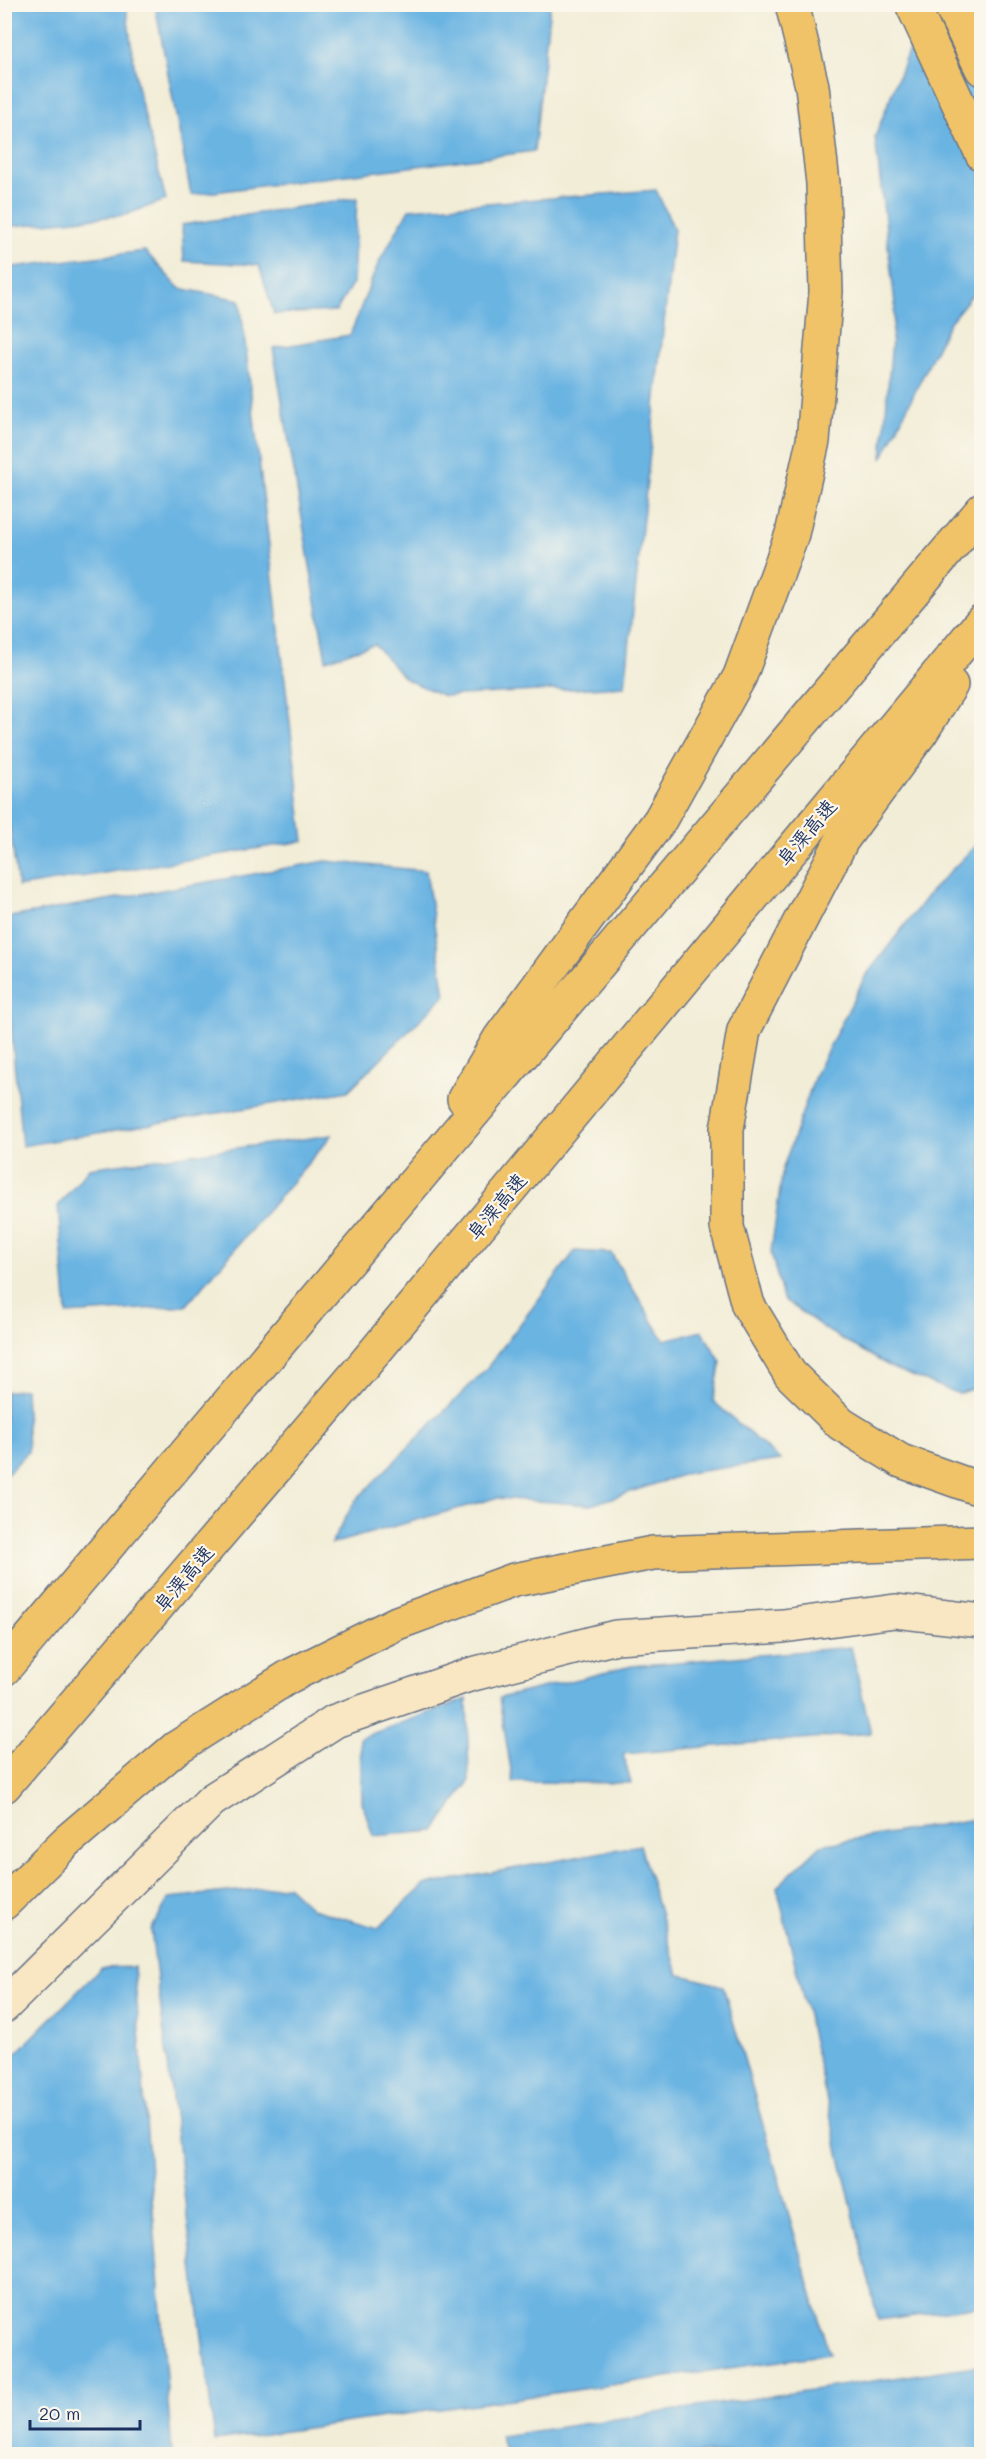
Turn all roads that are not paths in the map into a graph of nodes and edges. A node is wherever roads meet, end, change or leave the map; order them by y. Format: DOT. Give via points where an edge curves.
graph roads {
  1 [pos="792,4"];
  2 [pos="912,4"];
  3 [pos="950,4"];
  4 [pos="981,69"];
  5 [pos="981,154"];
  6 [pos="981,510"];
  7 [pos="981,621"];
  8 [pos="981,636"];
  9 [pos="419,1176"];
  10 [pos="981,1487"];
  11 [pos="981,1542"];
  12 [pos="981,1621"];
  13 [pos="4,1669"];
  14 [pos="4,1786"];
  15 [pos="4,1903"];
  16 [pos="4,2006"];
  1 -- 9 [label="highway" via="812,86 823,183 826,292 813,441 792,534 740,676 660,820 500,1038"];
  2 -- 5 [label="highway"];
  3 -- 4 [label="highway"];
  6 -- 9 [label="highway"];
  7 -- 14 [label="highway, 阜溧高速" via="363,1366"];
  8 -- 10 [label="highway" via="922,731 842,840 744,1030 727,1129 727,1227 748,1305 790,1374 841,1424 900,1461"];
  9 -- 13 [label="highway"];
  11 -- 15 [label="highway" via="653,1553 514,1580 396,1623 290,1676 176,1748 66,1842"];
  12 -- 16 [label="street" via="895,1611 783,1626 616,1637 470,1675 335,1721 212,1800"];
}
